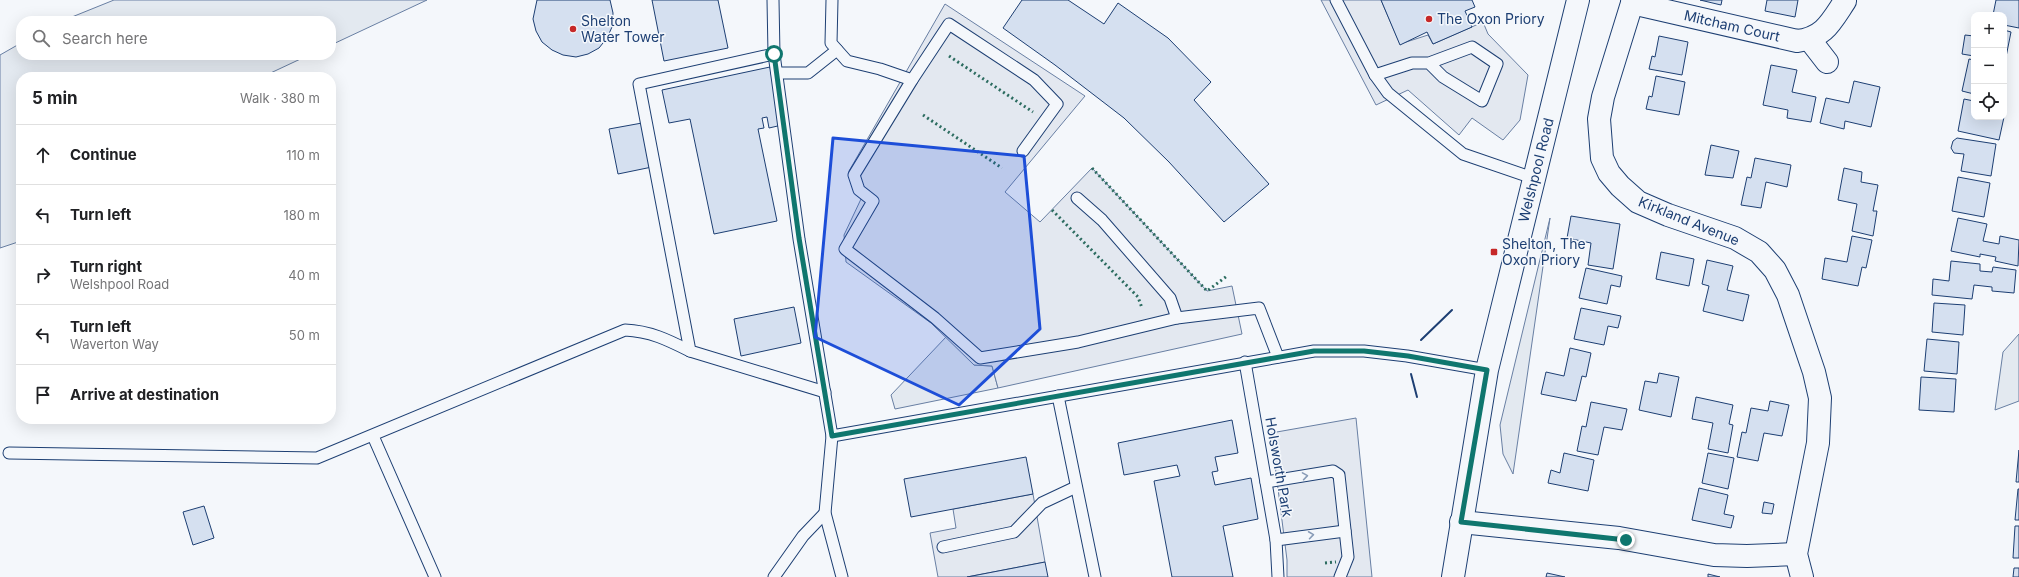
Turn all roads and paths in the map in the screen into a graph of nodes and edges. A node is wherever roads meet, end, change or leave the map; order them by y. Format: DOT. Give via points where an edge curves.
graph roads {
  1 [pos="773,0"];
  2 [pos="832,0"];
  3 [pos="1336,0"];
  4 [pos="1578,0"];
  5 [pos="1845,1"];
  6 [pos="1632,2"];
  7 [pos="1810,40"];
  8 [pos="838,50"];
  9 [pos="774,54"];
  10 [pos="1827,62"];
  11 [pos="1429,63"];
  12 [pos="777,74"];
  13 [pos="1375,75"];
  14 [pos="912,80"];
  15 [pos="1023,151"];
  16 [pos="1534,178"];
  17 [pos="1077,198"];
  18 [pos="1177,318"];
  19 [pos="690,351"];
  20 [pos="1278,358"];
  21 [pos="1245,362"];
  22 [pos="1487,370"];
  23 [pos="825,392"];
  24 [pos="1058,396"];
  25 [pos="373,436"];
  26 [pos="832,436"];
  27 [pos="9,453"];
  28 [pos="1266,482"];
  29 [pos="1076,487"];
  30 [pos="825,513"];
  31 [pos="1461,522"];
  32 [pos="1345,531"];
  33 [pos="1276,540"];
  34 [pos="944,547"];
  35 [pos="1796,554"];
  36 [pos="435,577"];
  37 [pos="774,577"];
  38 [pos="842,577"];
  39 [pos="1095,577"];
  40 [pos="1278,577"];
  41 [pos="1340,577"];
  42 [pos="1453,577"];
  43 [pos="1802,577"];
  1 -- 9 [label="lane"];
  2 -- 8 [label="lane" via="831,43"];
  3 -- 13 [label="lane"];
  4 -- 16 [label="street, Welshpool Road"];
  5 -- 7 [label="street" via="1829,25"];
  6 -- 7 [label="street, Mitcham Court" via="1797,41"];
  6 -- 35 [label="street, Kirkland Avenue" via="1603,97 1599,119 1602,158 1609,173 1638,202 1735,238 1759,252 1775,270 1788,295 1820,398 1818,443"];
  7 -- 10 [label="street"];
  8 -- 12 [label="lane" via="808,72"];
  8 -- 14 [label="lane" via="847,61"];
  9 -- 12 [label="lane"];
  9 -- 19 [label="lane" via="639,84"];
  11 -- 11 [label="lane" via="1472,47 1497,64 1482,101 1443,77"];
  11 -- 13 [label="lane" via="1412,63"];
  12 -- 23 [label="lane" via="799,238"];
  13 -- 16 [label="lane" via="1388,93 1463,154"];
  14 -- 15 [label="lane" via="949,24 1034,80 1057,104"];
  14 -- 18 [label="lane" via="854,175 859,190 873,201 845,249 924,309 980,358 1078,342"];
  16 -- 22 [label="street, Welshpool Road"];
  17 -- 18 [label="lane" via="1102,220 1170,298"];
  18 -- 20 [label="lane" via="1259,308"];
  19 -- 23 [label="lane"];
  19 -- 25 [label="lane" via="657,335 641,330 625,330"];
  20 -- 21 [label="lane"];
  20 -- 22 [label="lane" via="1314,351 1364,351"];
  21 -- 24 [label="lane"];
  21 -- 28 [label="lane, Holsworth Park"];
  22 -- 31 [label="street, Welshpool Road"];
  23 -- 26 [label="lane"];
  24 -- 26 [label="lane"];
  24 -- 29 [label="lane"];
  25 -- 27 [label="lane" via="317,458"];
  25 -- 36 [label="lane"];
  26 -- 30 [label="lane"];
  28 -- 32 [label="lane, one-way" via="1333,471 1339,475"];
  28 -- 33 [label="lane, Holsworth Park"];
  29 -- 34 [label="lane" via="1042,503 1014,532"];
  29 -- 39 [label="lane"];
  30 -- 37 [label="lane" via="803,536"];
  30 -- 38 [label="lane"];
  31 -- 35 [label="street" via="1620,538 1714,555"];
  31 -- 42 [label="street, Welshpool Road"];
  33 -- 32 [label="lane, one-way"];
  32 -- 41 [label="lane" via="1348,556"];
  33 -- 40 [label="lane, Holsworth Park"];
  35 -- 43 [label="street"];
}
